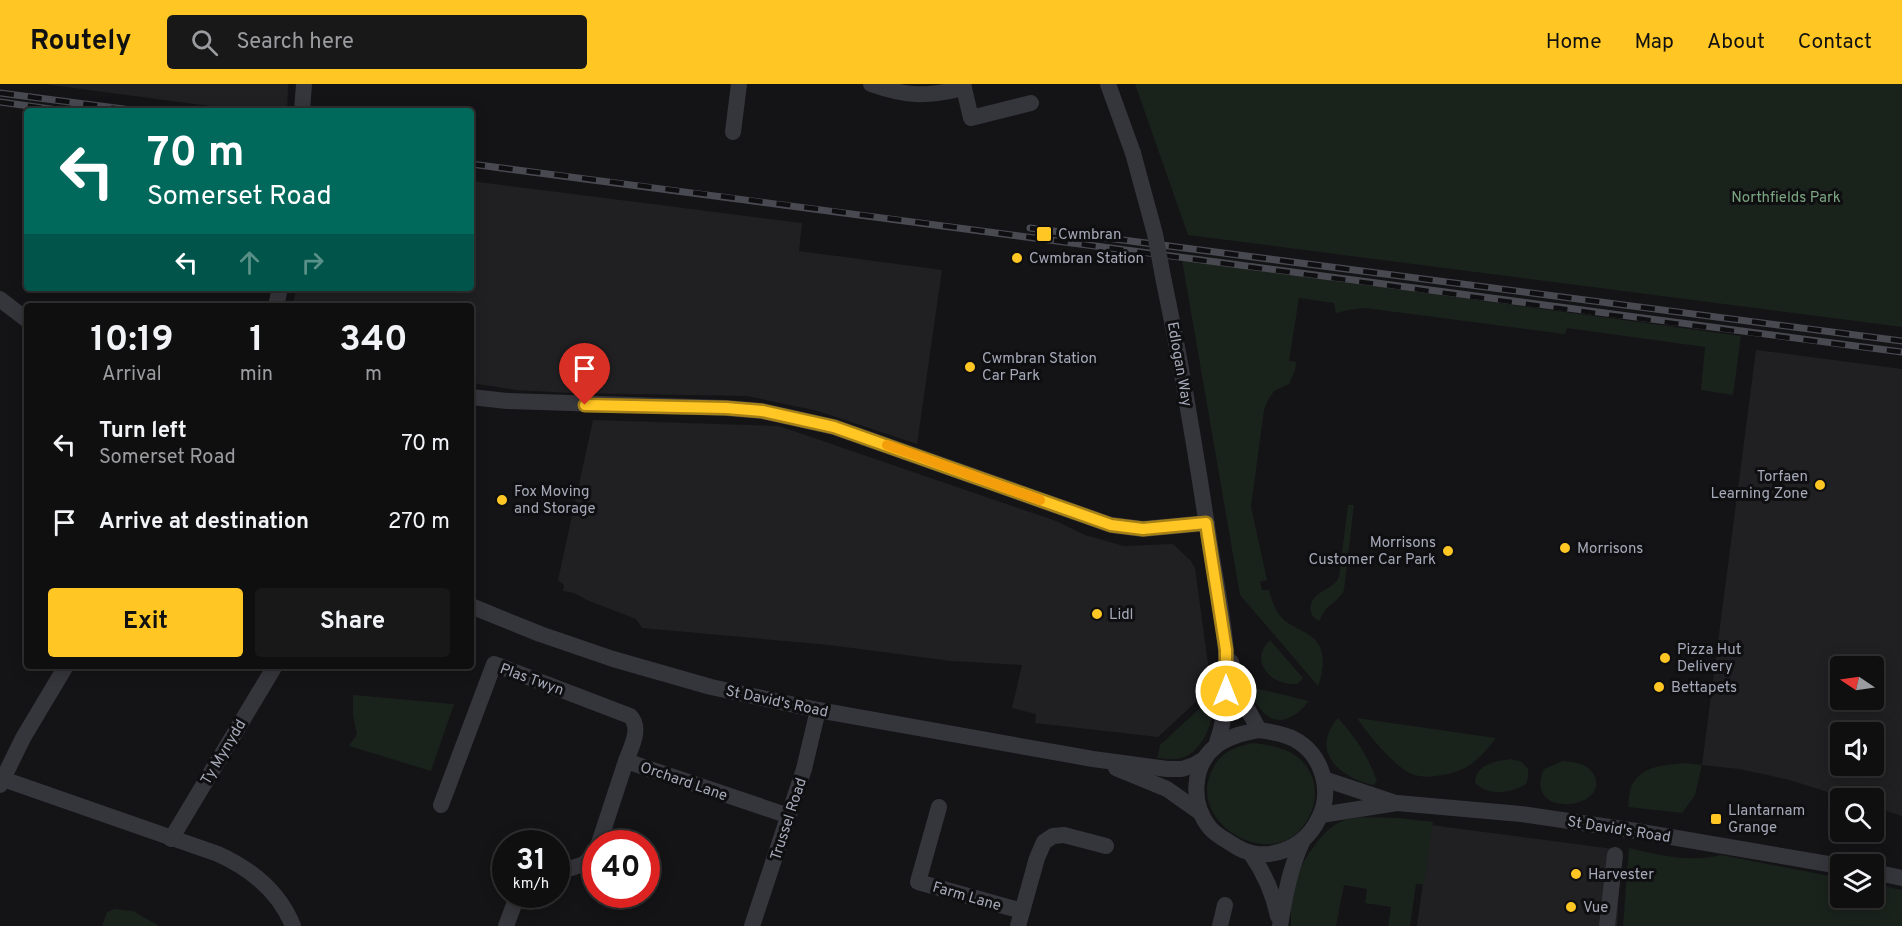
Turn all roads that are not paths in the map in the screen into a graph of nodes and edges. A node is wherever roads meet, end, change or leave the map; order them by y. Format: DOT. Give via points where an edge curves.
graph roads {
  1 [pos="304,84"];
  2 [pos="739,84"];
  3 [pos="871,84"];
  4 [pos="1108,84"];
  5 [pos="963,86"];
  6 [pos="1030,104"];
  7 [pos="303,108"];
  8 [pos="733,132"];
  9 [pos="0,299"];
  10 [pos="24,318"];
  11 [pos="474,397"];
  12 [pos="1206,523"];
  13 [pos="474,607"];
  14 [pos="1226,650"];
  15 [pos="64,669"];
  16 [pos="273,669"];
  17 [pos="818,710"];
  18 [pos="1259,730"];
  19 [pos="1210,752"];
  20 [pos="1093,759"];
  21 [pos="626,761"];
  22 [pos="1324,779"];
  23 [pos="1,782"];
  24 [pos="1397,803"];
  25 [pos="441,805"];
  26 [pos="939,807"];
  27 [pos="1201,813"];
  28 [pos="1321,815"];
  29 [pos="789,816"];
  30 [pos="603,830"];
  31 [pos="171,839"];
  32 [pos="1304,839"];
  33 [pos="1106,846"];
  34 [pos="1251,854"];
  35 [pos="1615,855"];
  36 [pos="1830,864"];
  37 [pos="1884,875"];
  38 [pos="1902,878"];
  39 [pos="1225,905"];
  40 [pos="513,908"];
  41 [pos="1020,918"];
  42 [pos="293,926"];
  43 [pos="506,926"];
  44 [pos="752,926"];
  45 [pos="1220,926"];
  46 [pos="1280,926"];
  47 [pos="1607,926"];
  1 -- 7 [label="street"];
  2 -- 8 [label="street"];
  3 -- 5 [label="street" via="915,95"];
  4 -- 12 [label="street, Edlogan Way, bridge" via="1133,153 1155,234"];
  5 -- 6 [label="street" via="971,118"];
  9 -- 10 [label="street"];
  11 -- 12 [label="street" via="762,411 834,427 1111,525 1143,529"];
  12 -- 14 [label="street, Edlogan Way"];
  13 -- 17 [label="street, St David's Road" via="613,659 711,687"];
  14 -- 18 [label="street, Edlogan Way"];
  14 -- 19 [label="street, Edlogan Way" via="1226,709"];
  15 -- 23 [label="street"];
  16 -- 31 [label="street, Ty Mynydd"];
  17 -- 20 [label="street, St David's Road"];
  17 -- 29 [label="street, Trussel Road"];
  18 -- 19 [label="street, St David's Road" via="1227,739"];
  18 -- 22 [label="street, St David's Road" via="1294,739 1306,748 1318,761"];
  19 -- 20 [label="street, St David's Road" via="1182,769"];
  19 -- 27 [label="street, St David's Road" via="1196,782"];
  20 -- 27 [label="street, St David's Road" via="1167,789"];
  21 -- 25 [label="street, Plas Twyn" via="636,731 630,716 494,664"];
  21 -- 29 [label="street, Orchard Lane"];
  21 -- 30 [label="street, Orchard Lane"];
  22 -- 24 [label="street, St David's Road"];
  22 -- 28 [label="street"];
  23 -- 31 [label="street"];
  24 -- 28 [label="street, St David's Road"];
  24 -- 36 [label="street, St David's Road" via="1532,816"];
  26 -- 41 [label="street, Farm Lane" via="918,882"];
  27 -- 34 [label="street, St David's Road" via="1218,835"];
  28 -- 32 [label="street"];
  29 -- 44 [label="street, Trussel Road"];
  31 -- 42 [label="street" via="218,854 249,871 278,897"];
  32 -- 34 [label="street" via="1288,850 1270,855"];
  32 -- 46 [label="street" via="1286,885"];
  33 -- 41 [label="street" via="1064,835 1049,839 1041,847"];
  34 -- 46 [label="street" via="1268,882"];
  35 -- 47 [label="street"];
  37 -- 38 [label="street"];
  39 -- 45 [label="street"];
  40 -- 43 [label="street"];
}
